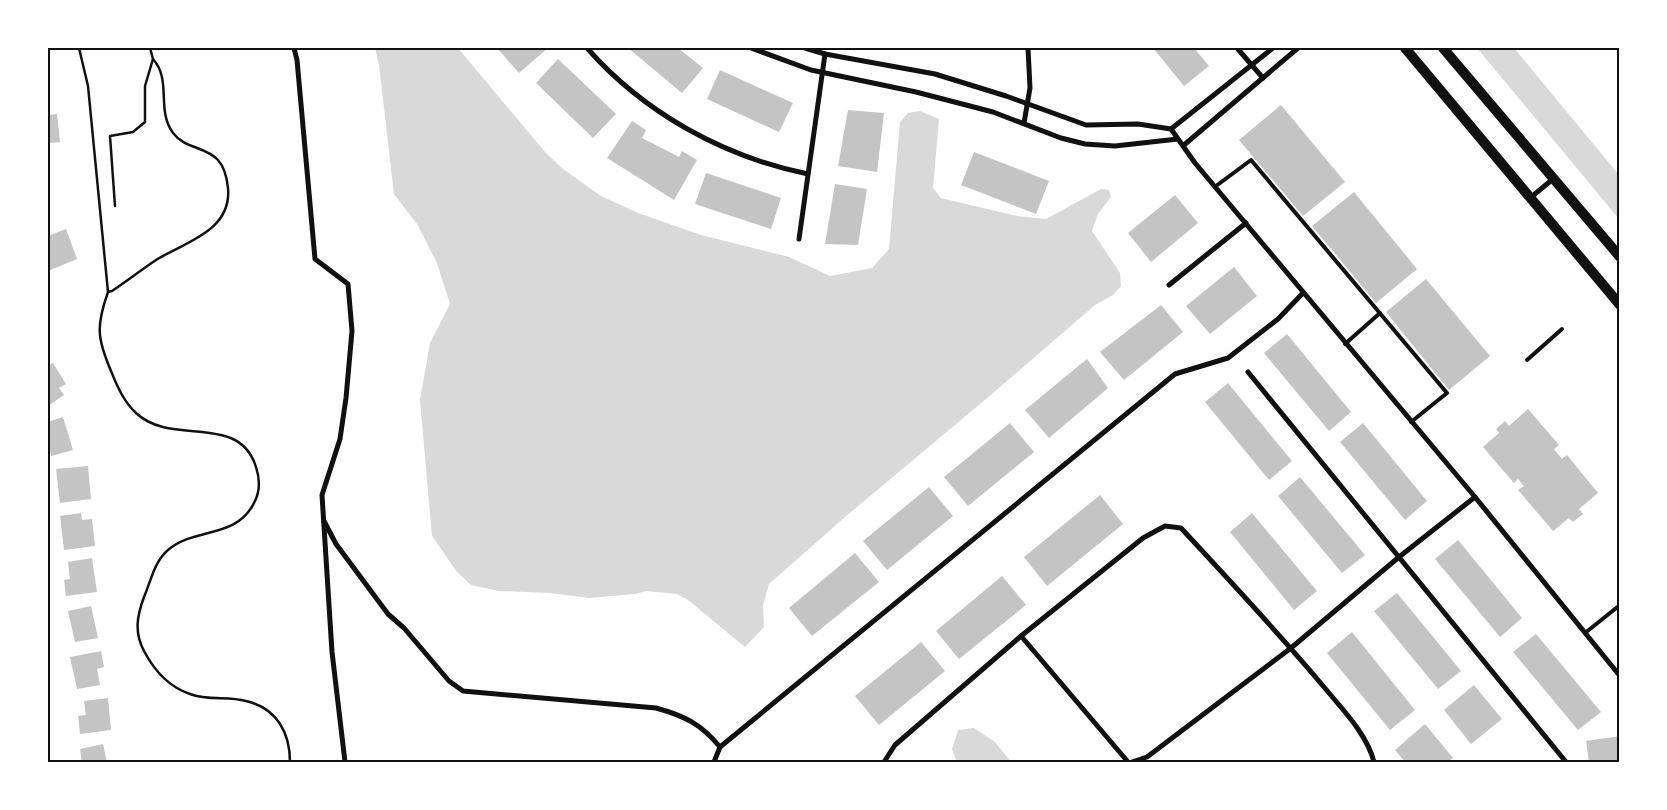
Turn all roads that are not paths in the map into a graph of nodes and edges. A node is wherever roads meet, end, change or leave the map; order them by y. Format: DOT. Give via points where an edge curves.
graph roads {
  1 [pos="294,48"];
  2 [pos="587,48"];
  3 [pos="751,48"];
  4 [pos="805,48"];
  5 [pos="1028,48"];
  6 [pos="1237,48"];
  7 [pos="1273,48"];
  8 [pos="1298,48"];
  9 [pos="1405,48"];
  10 [pos="1443,48"];
  11 [pos="824,54"];
  12 [pos="1252,64"];
  13 [pos="822,73"];
  14 [pos="1263,78"];
  15 [pos="1028,105"];
  16 [pos="1024,123"];
  17 [pos="1171,129"];
  18 [pos="1178,139"];
  19 [pos="1184,145"];
  20 [pos="808,174"];
  21 [pos="1553,179"];
  22 [pos="1216,186"];
  23 [pos="1530,198"];
  24 [pos="1246,223"];
  25 [pos="799,239"];
  26 [pos="1620,257"];
  27 [pos="1169,285"];
  28 [pos="1303,293"];
  29 [pos="1620,305"];
  30 [pos="1380,313"];
  31 [pos="1562,329"];
  32 [pos="1345,344"];
  33 [pos="1527,360"];
  34 [pos="1248,372"];
  35 [pos="1411,422"];
  36 [pos="1475,497"];
  37 [pos="322,518"];
  38 [pos="1399,557"];
  39 [pos="1620,605"];
  40 [pos="1585,633"];
  41 [pos="1021,636"];
  42 [pos="1291,648"];
  43 [pos="1620,676"];
  44 [pos="720,747"];
  45 [pos="345,762"];
  46 [pos="714,762"];
  47 [pos="884,762"];
  48 [pos="1128,762"];
  49 [pos="1132,762"];
  50 [pos="1374,762"];
  51 [pos="1566,762"];
  1 -- 37 [label="street" via="315,259 348,284 352,331 340,440 322,495"];
  2 -- 20 [label="street" via="652,107 679,124 764,163"];
  3 -- 13 [label="street"];
  4 -- 11 [label="street"];
  5 -- 15 [label="street"];
  6 -- 12 [label="street"];
  7 -- 12 [label="street"];
  8 -- 14 [label="street"];
  9 -- 23 [label="main road"];
  10 -- 21 [label="main road"];
  11 -- 13 [label="street"];
  11 -- 15 [label="street" via="935,74"];
  12 -- 14 [label="street"];
  12 -- 17 [label="street"];
  13 -- 16 [label="street" via="916,92"];
  13 -- 20 [label="street"];
  14 -- 19 [label="street"];
  15 -- 16 [label="street"];
  15 -- 17 [label="street" via="1086,125 1138,124"];
  16 -- 18 [label="street" via="1085,144 1115,146"];
  17 -- 18 [label="street"];
  18 -- 19 [label="street"];
  19 -- 22 [label="street"];
  20 -- 25 [label="street"];
  21 -- 23 [label="street"];
  21 -- 26 [label="main road"];
  22 -- 24 [label="street"];
  22 -- 30 [label="lane" via="1251,160"];
  23 -- 29 [label="main road"];
  24 -- 27 [label="street"];
  24 -- 28 [label="street"];
  28 -- 32 [label="street"];
  28 -- 44 [label="street" via="1278,319 1228,358 1174,374"];
  30 -- 32 [label="lane"];
  30 -- 35 [label="lane" via="1447,393"];
  31 -- 33 [label="lane"];
  32 -- 35 [label="street"];
  34 -- 38 [label="street"];
  35 -- 36 [label="street"];
  36 -- 38 [label="street"];
  36 -- 40 [label="street"];
  37 -- 44 [label="street" via="336,544 388,614 449,681 463,691 656,708 679,714 706,730"];
  37 -- 45 [label="street" via="332,652"];
  38 -- 42 [label="street"];
  38 -- 51 [label="street"];
  39 -- 40 [label="lane"];
  40 -- 43 [label="street"];
  41 -- 42 [label="street" via="1142,538 1166,526 1181,528"];
  41 -- 47 [label="street" via="895,745"];
  41 -- 48 [label="street"];
  42 -- 49 [label="street" via="1147,757"];
  42 -- 50 [label="street" via="1351,720 1372,753"];
  44 -- 46 [label="street"];
}
